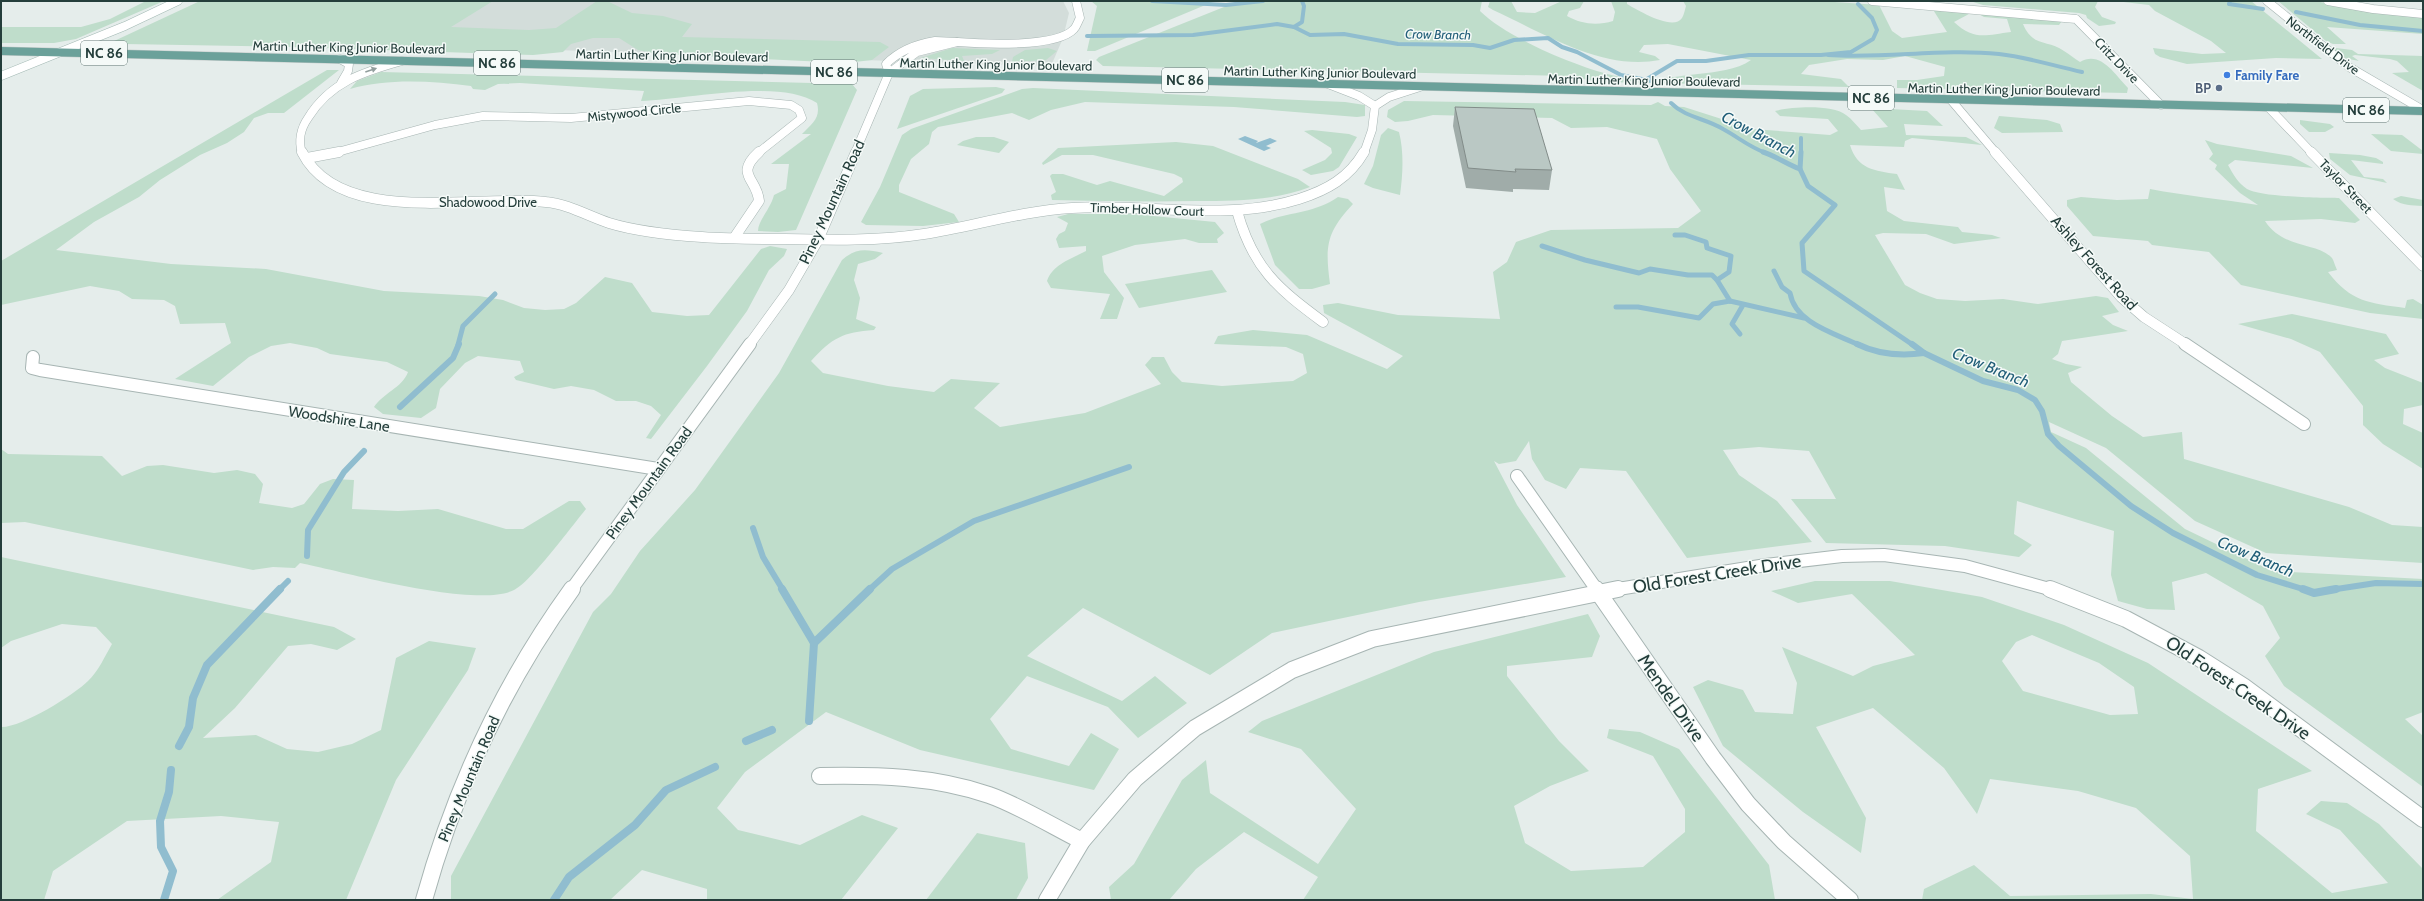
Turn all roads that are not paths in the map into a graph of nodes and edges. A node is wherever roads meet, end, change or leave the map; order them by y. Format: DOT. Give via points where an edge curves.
graph roads {
  1 [pos="178,1"];
  2 [pos="1076,1"];
  3 [pos="1872,1"];
  4 [pos="1959,1"];
  5 [pos="2267,1"];
  6 [pos="2328,1"];
  7 [pos="2380,1"];
  8 [pos="1965,8"];
  9 [pos="2391,12"];
  10 [pos="2423,14"];
  11 [pos="958,42"];
  12 [pos="1,51"];
  13 [pos="61,52"];
  14 [pos="340,59"];
  15 [pos="402,61"];
  16 [pos="889,73"];
  17 [pos="1,76"];
  18 [pos="341,83"];
  19 [pos="1328,84"];
  20 [pos="1420,87"];
  21 [pos="1951,100"];
  22 [pos="2161,105"];
  23 [pos="1375,106"];
  24 [pos="2268,108"];
  25 [pos="2423,111"];
  26 [pos="306,158"];
  27 [pos="1237,211"];
  28 [pos="734,238"];
  29 [pos="818,240"];
  30 [pos="2423,266"];
  31 [pos="1323,322"];
  32 [pos="33,357"];
  33 [pos="2304,424"];
  34 [pos="658,469"];
  35 [pos="1517,476"];
  36 [pos="1597,593"];
  37 [pos="820,776"];
  38 [pos="2423,819"];
  39 [pos="1082,841"];
  40 [pos="424,900"];
  41 [pos="1047,900"];
  42 [pos="1850,900"];
  1 -- 13 [label="street"];
  2 -- 11 [label="street" via="1079,23 1068,35 1034,42"];
  3 -- 8 [label="street"];
  4 -- 8 [label="street"];
  5 -- 25 [label="street, Northfield Drive" via="2349,67"];
  6 -- 9 [label="street"];
  7 -- 9 [label="street"];
  8 -- 22 [label="street, Critz Drive" via="2072,18 2079,21"];
  9 -- 10 [label="street"];
  11 -- 16 [label="street" via="917,52"];
  11 -- 16 [label="street, Piney Mountain Road" via="926,42 903,50 886,64"];
  12 -- 13 [label="main road, Martin Luther King Junior Boulevard / NC 86"];
  13 -- 14 [label="main road, Martin Luther King Junior Boulevard / NC 86"];
  13 -- 17 [label="street"];
  14 -- 15 [label="main road, Martin Luther King Junior Boulevard / NC 86"];
  14 -- 18 [label="street, Shadowood Drive" via="349,64"];
  15 -- 16 [label="main road, Martin Luther King Junior Boulevard / NC 86"];
  18 -- 15 [label="street, Shadowood Drive, one-way"];
  16 -- 19 [label="main road, Martin Luther King Junior Boulevard / NC 86"];
  16 -- 29 [label="street, Piney Mountain Road"];
  18 -- 26 [label="street, Shadowood Drive" via="318,104 306,122 300,147"];
  19 -- 20 [label="main road, Martin Luther King Junior Boulevard / NC 86"];
  19 -- 23 [label="street" via="1359,96"];
  20 -- 21 [label="main road, Martin Luther King Junior Boulevard / NC 86"];
  20 -- 23 [label="street" via="1389,97"];
  21 -- 22 [label="main road, Martin Luther King Junior Boulevard / NC 86"];
  21 -- 33 [label="street, Ashley Forest Road" via="2121,297 2144,317"];
  22 -- 24 [label="main road, Martin Luther King Junior Boulevard / NC 86"];
  23 -- 27 [label="street, Timber Hollow Court" via="1373,124 1358,163 1344,178 1334,185 1297,200"];
  24 -- 25 [label="main road, Martin Luther King Junior Boulevard / NC 86"];
  24 -- 30 [label="street, Taylor Street"];
  26 -- 28 [label="street, Shadowood Drive" via="314,170 328,181 345,190 373,197 411,202 505,199 548,202 580,210 615,224 673,234"];
  26 -- 28 [label="street, Mistywood Circle" via="358,148 463,118 571,118 724,102 775,102 791,105 800,110 802,118 764,148 749,163 746,170 760,196"];
  27 -- 29 [label="street, Timber Hollow Court" via="1132,206 1069,208 902,236"];
  27 -- 31 [label="street" via="1247,242 1258,263 1292,299"];
  28 -- 29 [label="street, Shadowood Drive"];
  29 -- 34 [label="street, Piney Mountain Road" via="762,330"];
  32 -- 34 [label="street, Woodshire Lane" via="32,368 40,370"];
  34 -- 40 [label="street, Piney Mountain Road" via="525,659 484,736 466,778"];
  35 -- 36 [label="street, Mendel Drive"];
  36 -- 38 [label="street, Old Forest Creek Drive" via="1766,565 1842,556 1884,555 1924,559 2009,577 2091,604 2163,637 2200,658"];
  36 -- 39 [label="street, Old Forest Creek Drive" via="1372,639 1292,670 1194,728 1135,780"];
  36 -- 42 [label="street, Mendel Drive" via="1748,804 1784,842"];
  37 -- 39 [label="street" via="880,775 943,782 990,795"];
  39 -- 41 [label="street, Old Forest Creek Drive"];
}
